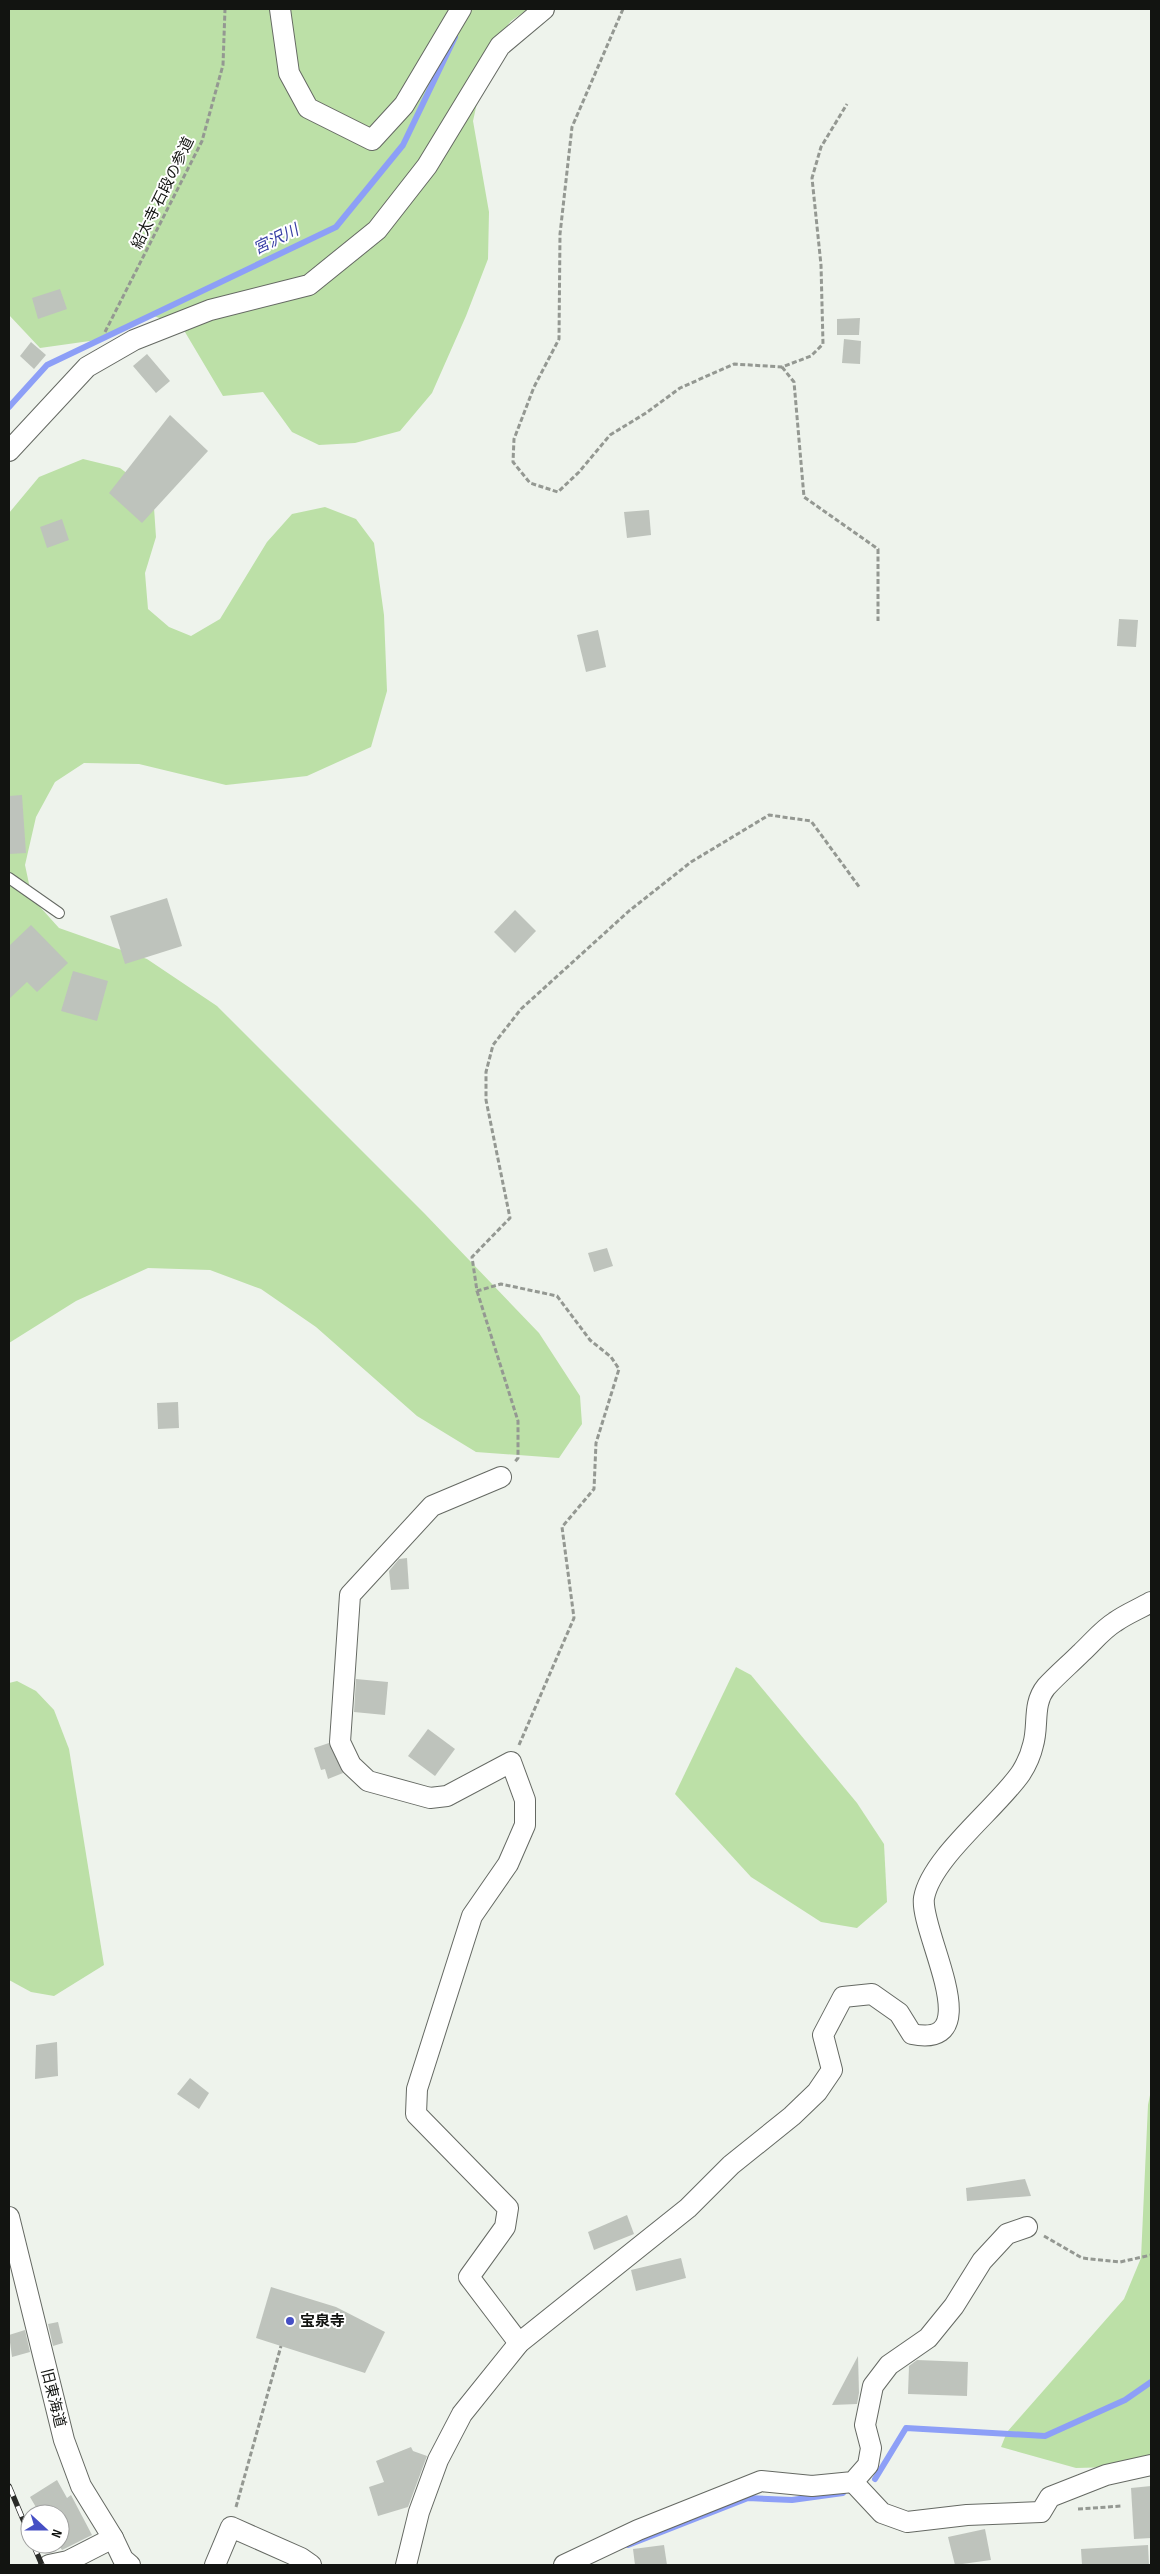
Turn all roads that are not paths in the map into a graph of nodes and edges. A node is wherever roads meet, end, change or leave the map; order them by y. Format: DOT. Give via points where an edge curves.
graph roads {
  1 [pos="280,9"];
  2 [pos="460,9"];
  3 [pos="544,9"];
  4 [pos="9,451"];
  5 [pos="9,878"];
  6 [pos="58,913"];
  7 [pos="502,1477"];
  8 [pos="1151,1602"];
  9 [pos="9,2217"];
  10 [pos="1027,2227"];
  11 [pos="519,2343"];
  12 [pos="1151,2465"];
  13 [pos="853,2482"];
  14 [pos="113,2538"];
  15 [pos="594,2560"];
  16 [pos="48,2565"];
  17 [pos="130,2565"];
  18 [pos="215,2565"];
  19 [pos="311,2565"];
  20 [pos="406,2565"];
  21 [pos="564,2565"];
  1 -- 2 [label="street" via="289,73 308,108 372,140 404,105"];
  3 -- 4 [label="street" via="500,46 427,166 377,230 309,285 210,310 134,340 87,368"];
  5 -- 6 [label="lane"];
  7 -- 11 [label="street" via="432,1506 350,1595 340,1742 351,1765 368,1781 430,1798 447,1796 511,1762 525,1800 525,1825 508,1864 472,1916 417,2089 416,2114 508,2208 505,2227 469,2277"];
  8 -- 11 [label="street" via="1098,1635 1045,1688 1037,1705 1034,1744 1022,1772 932,1878 924,1897 924,1917 950,2006 949,2019 941,2032 929,2037 912,2034 899,2013 872,1994 843,1997 823,2035 832,2070 818,2092 731,2165 688,2208"];
  9 -- 14 [label="street, 旧東海道" via="64,2440 81,2486"];
  10 -- 13 [label="street" via="1007,2234 982,2261 954,2306 928,2338 889,2365 872,2386 865,2425 871,2448 868,2465"];
  11 -- 20 [label="street" via="462,2414 438,2460 419,2512"];
  12 -- 13 [label="street" via="1106,2475 1050,2497 1041,2512 967,2515 907,2522 882,2513"];
  13 -- 15 [label="street" via="812,2486 761,2481 638,2530"];
  14 -- 16 [label="street" via="68,2561"];
  14 -- 17 [label="street, 旧東海道" via="123,2559"];
  15 -- 21 [label="street"];
  18 -- 19 [label="street" via="230,2527"];
}
